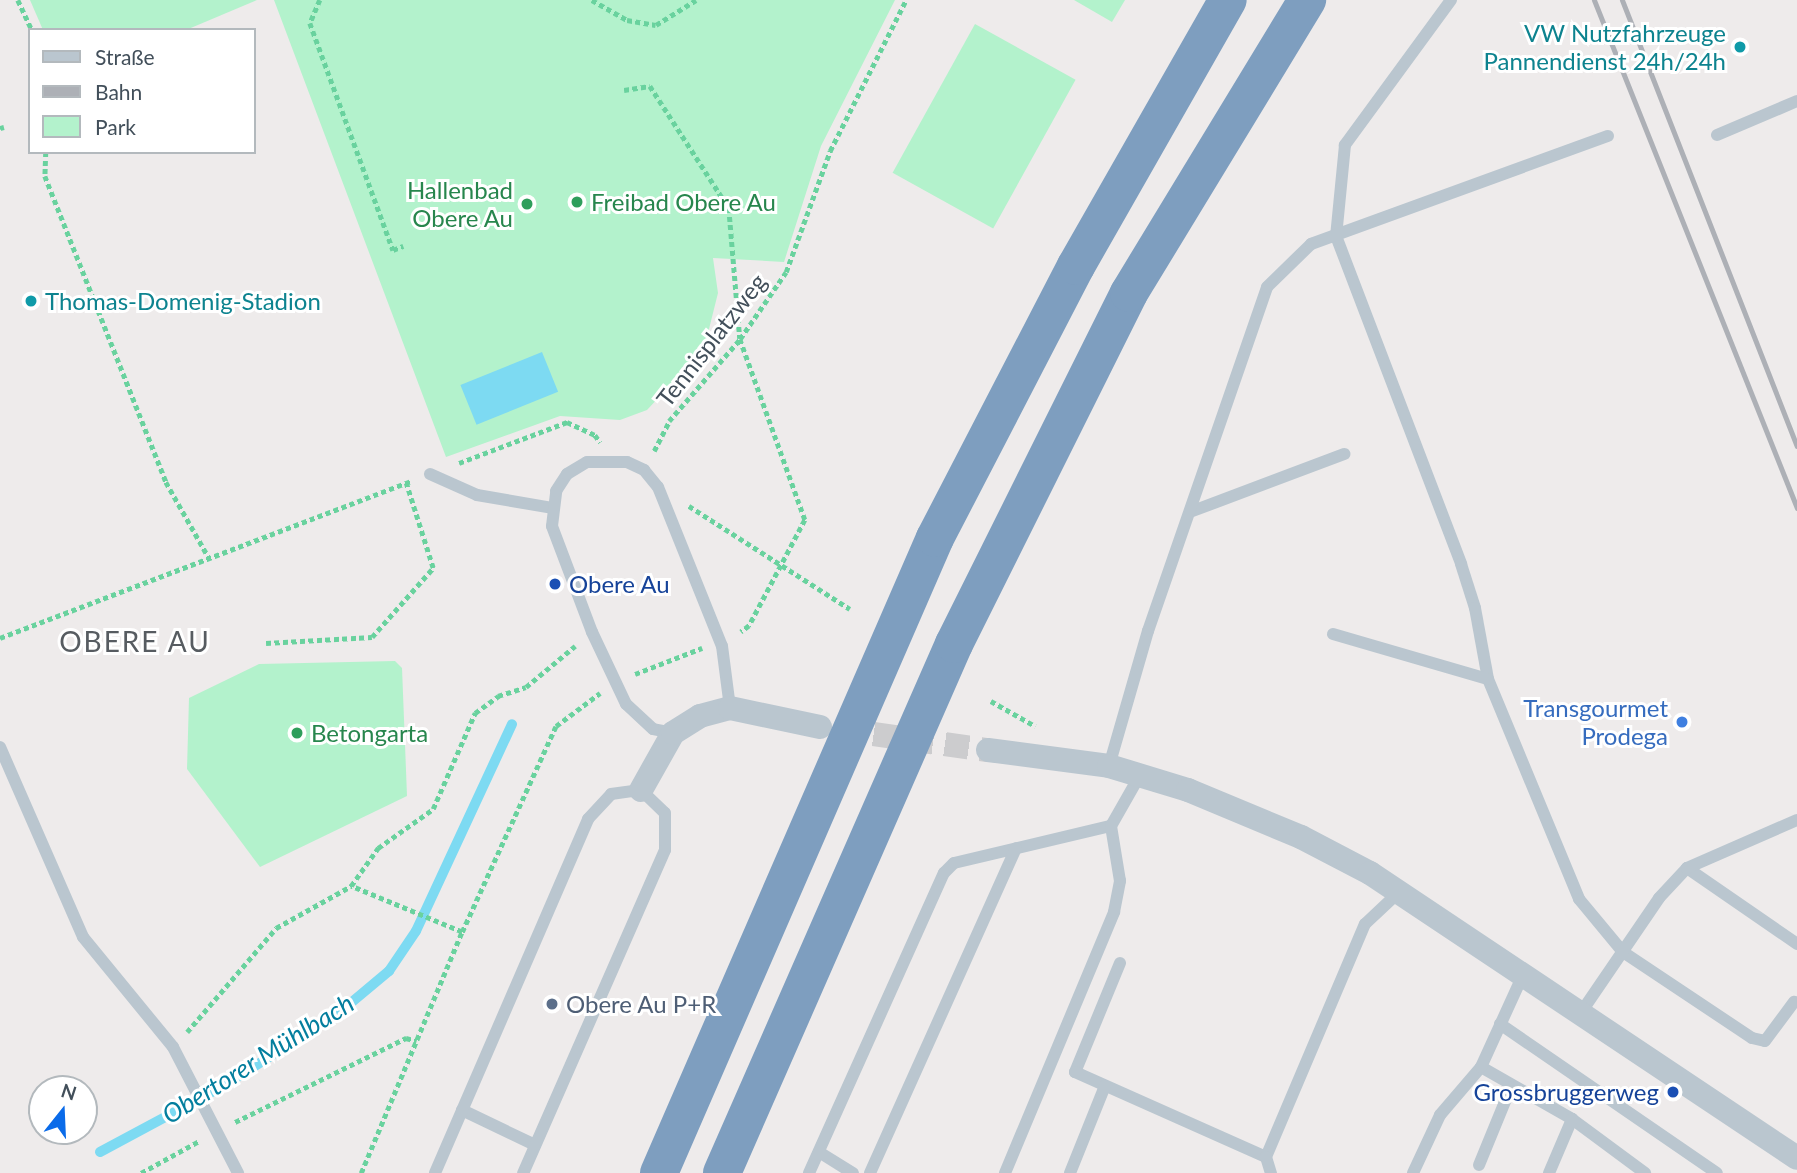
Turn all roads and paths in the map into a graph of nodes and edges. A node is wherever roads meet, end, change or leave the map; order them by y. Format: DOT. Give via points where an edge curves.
graph roads {
  1 [pos="18,0"];
  2 [pos="320,0"];
  3 [pos="592,0"];
  4 [pos="696,0"];
  5 [pos="906,0"];
  6 [pos="1228,0"];
  7 [pos="1307,0"];
  8 [pos="1451,0"];
  9 [pos="31,28"];
  10 [pos="624,90"];
  11 [pos="1797,101"];
  12 [pos="1717,135"];
  13 [pos="1608,136"];
  14 [pos="46,154"];
  15 [pos="1336,236"];
  16 [pos="403,246"];
  17 [pos="740,339"];
  18 [pos="1344,454"];
  19 [pos="609,458"];
  20 [pos="644,470"];
  21 [pos="430,474"];
  22 [pos="406,483"];
  23 [pos="658,487"];
  24 [pos="552,508"];
  25 [pos="1190,512"];
  26 [pos="209,558"];
  27 [pos="782,565"];
  28 [pos="850,609"];
  29 [pos="592,632"];
  30 [pos="1333,634"];
  31 [pos="0,638"];
  32 [pos="266,643"];
  33 [pos="722,646"];
  34 [pos="1488,679"];
  35 [pos="615,682"];
  36 [pos="991,701"];
  37 [pos="730,709"];
  38 [pos="820,727"];
  39 [pos="673,733"];
  40 [pos="1048,734"];
  41 [pos="0,747"];
  42 [pos="988,750"];
  43 [pos="1110,766"];
  44 [pos="1140,775"];
  45 [pos="641,790"];
  46 [pos="1797,820"];
  47 [pos="1111,826"];
  48 [pos="1016,848"];
  49 [pos="1687,868"];
  50 [pos="351,886"];
  51 [pos="1399,892"];
  52 [pos="462,932"];
  53 [pos="1797,944"];
  54 [pos="1623,951"];
  55 [pos="1120,963"];
  56 [pos="1523,975"];
  57 [pos="1794,1002"];
  58 [pos="1580,1014"];
  59 [pos="1500,1024"];
  60 [pos="417,1041"];
  61 [pos="173,1047"];
  62 [pos="1481,1067"];
  63 [pos="1105,1086"];
  64 [pos="1511,1087"];
  65 [pos="462,1110"];
  66 [pos="1572,1119"];
  67 [pos="214,1126"];
  68 [pos="535,1145"];
  69 [pos="819,1152"];
  70 [pos="1266,1157"];
  71 [pos="1797,1158"];
  72 [pos="1479,1165"];
  73 [pos="141,1173"];
  74 [pos="238,1173"];
  75 [pos="361,1173"];
  76 [pos="435,1173"];
  77 [pos="523,1173"];
  78 [pos="659,1173"];
  79 [pos="722,1173"];
  80 [pos="809,1173"];
  81 [pos="853,1173"];
  82 [pos="870,1173"];
  83 [pos="1004,1173"];
  84 [pos="1070,1173"];
  85 [pos="1270,1173"];
  86 [pos="1413,1173"];
  87 [pos="1549,1173"];
  88 [pos="1645,1173"];
  89 [pos="1717,1173"];
  1 -- 9 [label="path"];
  2 -- 16 [label="path" via="310,23 393,250"];
  3 -- 4 [label="path" via="627,20 656,25"];
  5 -- 17 [label="path, Tennisplatzweg" via="830,151 786,272"];
  6 -- 78 [label="highway" via="1076,266 935,538"];
  7 -- 79 [label="highway" via="1129,293 954,644"];
  8 -- 15 [label="lane" via="1345,145"];
  10 -- 17 [label="path" via="650,86 729,208"];
  11 -- 12 [label="lane"];
  13 -- 15 [label="lane"];
  14 -- 26 [label="path" via="46,176 166,482"];
  15 -- 25 [label="lane" via="1311,244 1267,287"];
  15 -- 34 [label="lane" via="1461,565 1475,608"];
  17 -- 20 [label="path, Tennisplatzweg" via="669,421"];
  17 -- 27 [label="path" via="805,520"];
  18 -- 25 [label="lane"];
  19 -- 20 [label="lane"];
  19 -- 21 [label="path" via="595,435 567,422"];
  19 -- 24 [label="lane" via="587,462 567,474"];
  20 -- 23 [label="lane"];
  21 -- 22 [label="path"];
  21 -- 24 [label="lane" via="477,495"];
  22 -- 26 [label="path"];
  22 -- 32 [label="path" via="433,568 372,637"];
  23 -- 27 [label="path"];
  23 -- 33 [label="lane"];
  24 -- 29 [label="lane" via="552,526"];
  25 -- 43 [label="lane" via="1148,631"];
  26 -- 31 [label="path"];
  27 -- 28 [label="path"];
  27 -- 33 [label="path" via="749,626"];
  29 -- 35 [label="lane"];
  29 -- 50 [label="path" via="526,687 498,696 475,713 433,808 378,848"];
  30 -- 34 [label="lane"];
  33 -- 35 [label="path" via="701,648"];
  33 -- 37 [label="lane"];
  34 -- 54 [label="lane" via="1579,899"];
  35 -- 39 [label="lane" via="635,717 653,729"];
  35 -- 52 [label="path" via="556,726"];
  36 -- 40 [label="path"];
  37 -- 38 [label="street"];
  37 -- 39 [label="street" via="700,716"];
  39 -- 45 [label="street"];
  41 -- 61 [label="lane" via="83,937"];
  42 -- 43 [label="street"];
  43 -- 44 [label="street"];
  44 -- 47 [label="lane"];
  44 -- 51 [label="street" via="1235,807 1301,837"];
  45 -- 65 [label="lane" via="611,794 588,819"];
  45 -- 68 [label="lane" via="665,813 665,850"];
  46 -- 49 [label="lane"];
  47 -- 48 [label="lane"];
  47 -- 83 [label="lane" via="1120,881 1114,912"];
  48 -- 69 [label="lane" via="954,863 944,873"];
  48 -- 82 [label="lane"];
  49 -- 53 [label="lane"];
  49 -- 54 [label="lane"];
  50 -- 52 [label="path"];
  50 -- 61 [label="path" via="276,929"];
  51 -- 56 [label="street"];
  51 -- 70 [label="lane" via="1365,924"];
  52 -- 60 [label="path"];
  54 -- 57 [label="lane" via="1752,1038 1765,1041"];
  54 -- 58 [label="lane"];
  55 -- 63 [label="lane" via="1074,1072"];
  56 -- 58 [label="street"];
  56 -- 59 [label="lane"];
  58 -- 71 [label="street"];
  59 -- 62 [label="lane"];
  59 -- 89 [label="lane"];
  60 -- 67 [label="path" via="406,1038"];
  60 -- 75 [label="path"];
  61 -- 67 [label="lane"];
  62 -- 64 [label="lane"];
  62 -- 86 [label="lane" via="1440,1115"];
  63 -- 70 [label="lane"];
  63 -- 84 [label="lane"];
  64 -- 66 [label="lane"];
  64 -- 72 [label="lane"];
  65 -- 68 [label="lane"];
  65 -- 76 [label="lane"];
  66 -- 87 [label="lane"];
  66 -- 88 [label="lane"];
  67 -- 73 [label="path"];
  67 -- 74 [label="lane"];
  68 -- 77 [label="lane"];
  69 -- 80 [label="lane"];
  69 -- 81 [label="lane"];
  70 -- 85 [label="lane"];
}
